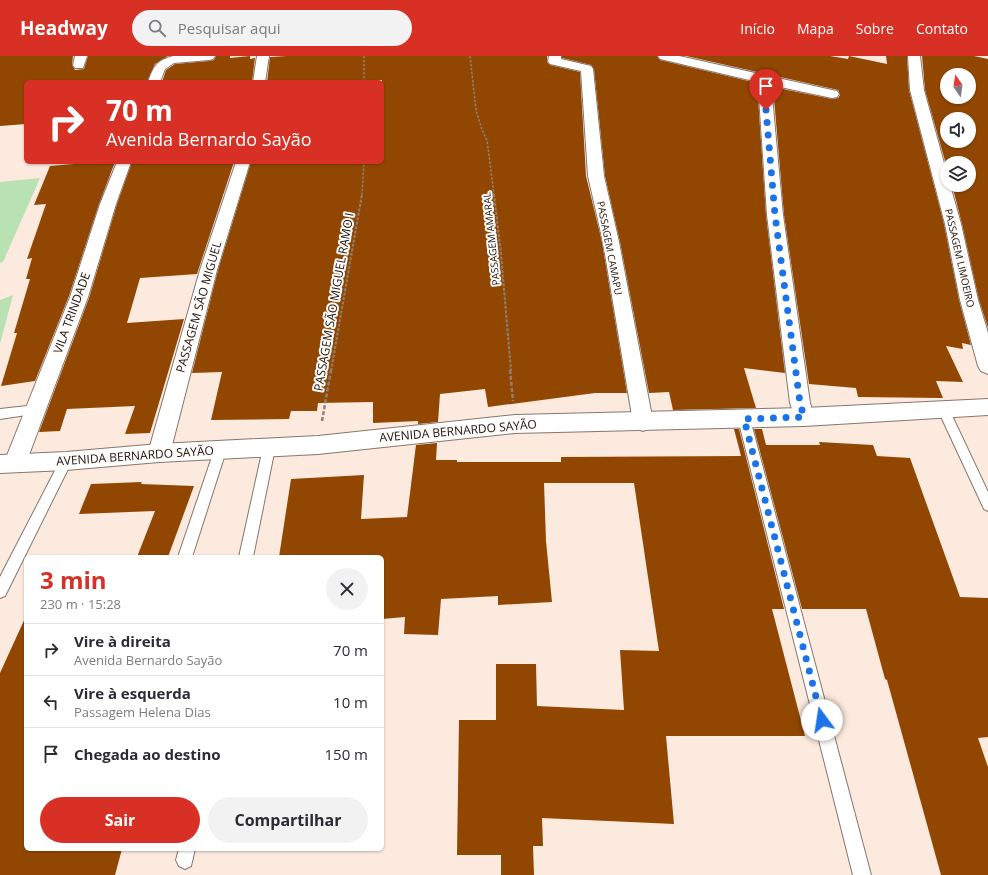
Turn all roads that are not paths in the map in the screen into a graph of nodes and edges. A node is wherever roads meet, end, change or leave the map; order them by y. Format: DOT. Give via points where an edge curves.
graph roads {
  1 [pos="209,56"];
  2 [pos="263,56"];
  3 [pos="555,56"];
  4 [pos="664,56"];
  5 [pos="914,56"];
  6 [pos="155,80"];
  7 [pos="259,80"];
  8 [pos="764,80"];
  9 [pos="832,94"];
  10 [pos="123,164"];
  11 [pos="242,164"];
  12 [pos="988,366"];
  13 [pos="988,407"];
  14 [pos="943,408"];
  15 [pos="36,410"];
  16 [pos="802,410"];
  17 [pos="0,414"];
  18 [pos="642,416"];
  19 [pos="744,419"];
  20 [pos="269,448"];
  21 [pos="220,451"];
  22 [pos="159,453"];
  23 [pos="66,461"];
  24 [pos="7,464"];
  25 [pos="988,505"];
  26 [pos="186,555"];
  27 [pos="246,555"];
  28 [pos="0,590"];
  29 [pos="862,875"];
  1 -- 6 [label="street" via="165,62"];
  2 -- 7 [label="street"];
  3 -- 18 [label="street, PASSAGEM CAMAPU" via="554,61 587,69 588,72 596,176 611,242"];
  4 -- 8 [label="street"];
  5 -- 12 [label="street, PASSAGEM LIMOEIRO" via="917,90"];
  8 -- 9 [label="street"];
  8 -- 16 [label="street" via="775,215"];
  10 -- 15 [label="street, VILA TRINDADE" via="79,297"];
  11 -- 22 [label="street, PASSAGEM SÃO MIGUEL" via="196,316"];
  13 -- 14 [label="street, AVENIDA BERNARDO SAYÃO"];
  14 -- 16 [label="street, AVENIDA BERNARDO SAYÃO"];
  14 -- 25 [label="lane"];
  15 -- 17 [label="lane"];
  15 -- 24 [label="street, VILA TRINDADE"];
  16 -- 19 [label="street, AVENIDA BERNARDO SAYÃO"];
  18 -- 19 [label="street, AVENIDA BERNARDO SAYÃO"];
  18 -- 20 [label="street, AVENIDA BERNARDO SAYÃO" via="515,424"];
  19 -- 29 [label="lane"];
  20 -- 21 [label="street, AVENIDA BERNARDO SAYÃO"];
  20 -- 27 [label="lane"];
  21 -- 22 [label="street, AVENIDA BERNARDO SAYÃO"];
  21 -- 26 [label="lane"];
  22 -- 23 [label="street, AVENIDA BERNARDO SAYÃO"];
  23 -- 24 [label="street, AVENIDA BERNARDO SAYÃO"];
  23 -- 28 [label="lane"];
}
